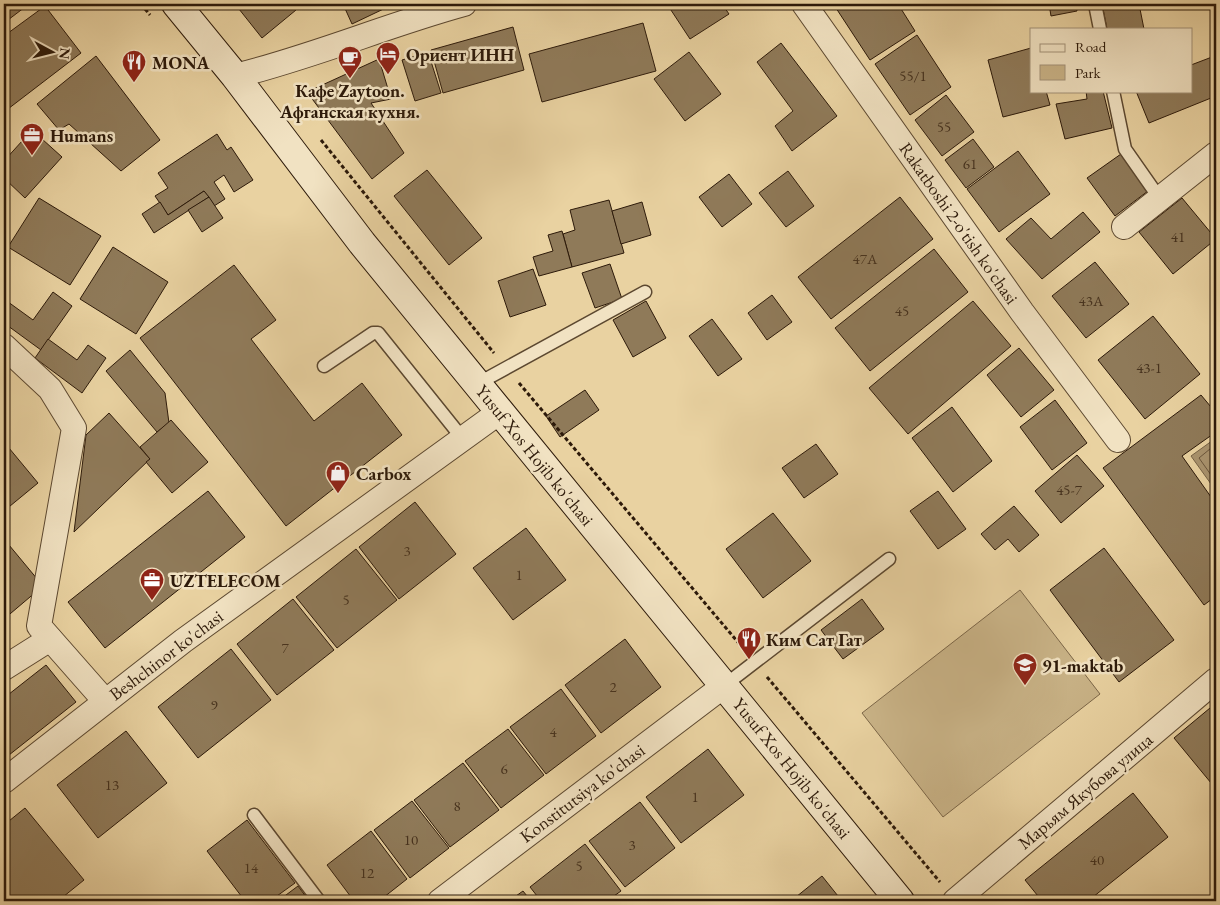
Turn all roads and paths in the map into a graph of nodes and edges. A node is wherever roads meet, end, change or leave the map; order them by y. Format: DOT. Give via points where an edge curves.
graph roads {
  1 [pos="176,4"];
  2 [pos="464,4"];
  3 [pos="804,4"];
  4 [pos="1095,4"];
  5 [pos="417,10"];
  6 [pos="1100,28"];
  7 [pos="235,76"];
  8 [pos="1113,92"];
  9 [pos="320,138"];
  10 [pos="1216,154"];
  11 [pos="1160,199"];
  12 [pos="1124,227"];
  13 [pos="645,292"];
  14 [pos="4,346"];
  15 [pos="324,366"];
  16 [pos="506,368"];
  17 [pos="477,384"];
  18 [pos="501,411"];
  19 [pos="463,439"];
  20 [pos="1118,440"];
  21 [pos="889,558"];
  22 [pos="50,639"];
  23 [pos="744,649"];
  24 [pos="4,668"];
  25 [pos="763,672"];
  26 [pos="1216,680"];
  27 [pos="725,685"];
  28 [pos="105,701"];
  29 [pos="4,781"];
  30 [pos="254,815"];
  31 [pos="319,901"];
  32 [pos="440,901"];
  33 [pos="900,901"];
  34 [pos="955,901"];
  1 -- 7 [label="main road, Yusuf Xos Hojib ko'chasi"];
  2 -- 5 [label="street"];
  3 -- 20 [label="street, Rakatboshi 2-o'tish ko'chasi" via="1022,312"];
  4 -- 6 [label="lane"];
  5 -- 7 [label="street" via="264,69"];
  7 -- 17 [label="main road, Yusuf Xos Hojib ko'chasi" via="362,243"];
  8 -- 11 [label="lane" via="1125,149"];
  9 -- 16 [label="path"];
  10 -- 11 [label="street"];
  11 -- 12 [label="street"];
  13 -- 16 [label="lane"];
  14 -- 22 [label="street" via="50,389 74,428 39,626"];
  15 -- 19 [label="lane" via="373,333 378,333"];
  16 -- 17 [label="lane"];
  16 -- 23 [label="path"];
  17 -- 18 [label="main road, Yusuf Xos Hojib ko'chasi"];
  18 -- 19 [label="street, Beshchinor ko'chasi"];
  18 -- 27 [label="main road, Yusuf Xos Hojib ko'chasi"];
  19 -- 28 [label="street, Beshchinor ko'chasi" via="183,640"];
  21 -- 27 [label="lane"];
  22 -- 24 [label="street"];
  22 -- 28 [label="street"];
  25 -- 34 [label="path"];
  26 -- 34 [label="street, Марьям Якубова улица"];
  27 -- 32 [label="street, Konstitutsiya ko'chasi"];
  27 -- 33 [label="main road, Yusuf Xos Hojib ko'chasi"];
  28 -- 29 [label="street, Beshchinor ko'chasi"];
  30 -- 31 [label="lane"];
}
